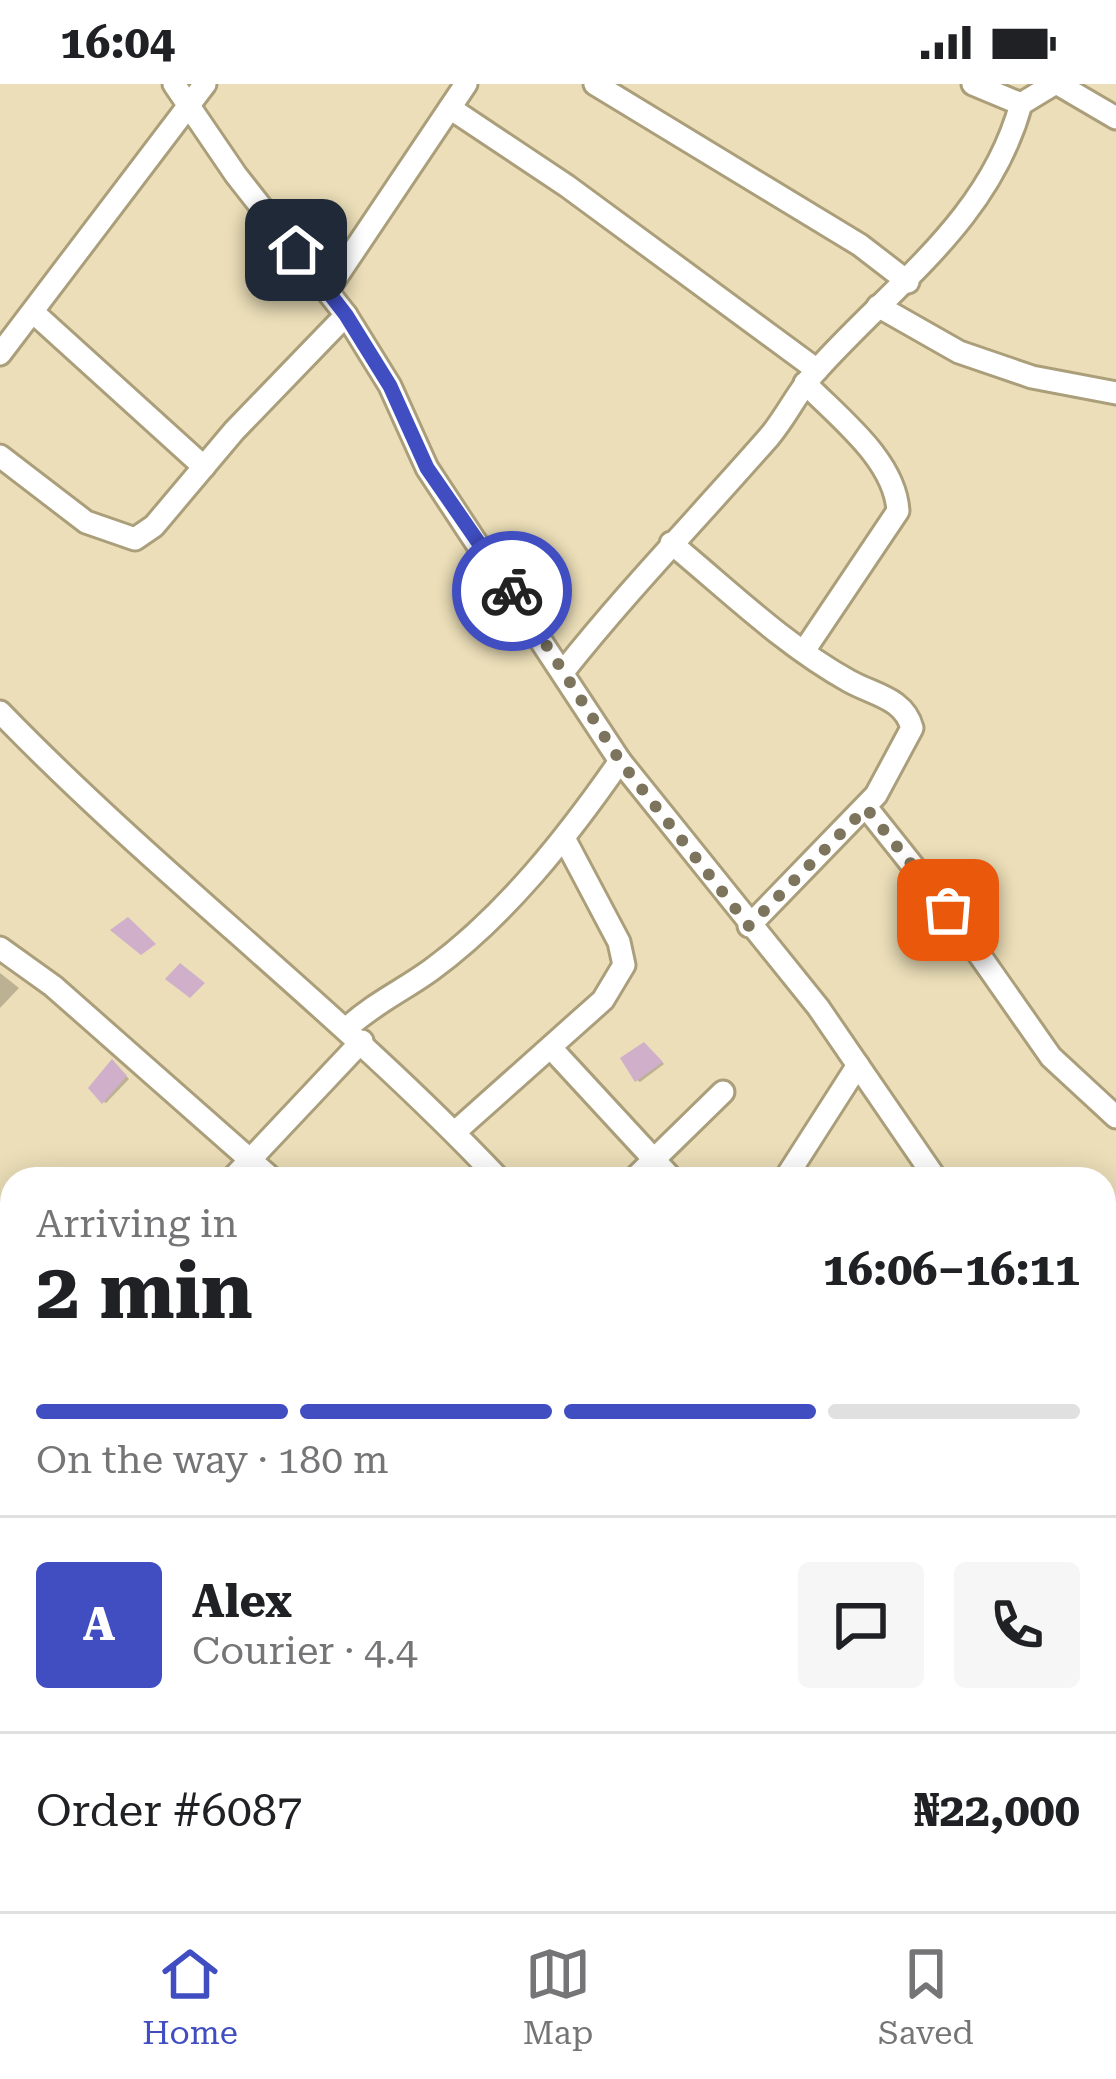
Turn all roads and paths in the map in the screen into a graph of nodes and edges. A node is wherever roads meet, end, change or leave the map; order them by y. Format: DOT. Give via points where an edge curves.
graph roads {
  1 [pos="174,84"];
  2 [pos="205,84"];
  3 [pos="466,84"];
  4 [pos="595,84"];
  5 [pos="973,84"];
  6 [pos="1056,84"];
  7 [pos="188,104"];
  8 [pos="1021,104"];
  9 [pos="450,108"];
  10 [pos="1116,118"];
  11 [pos="908,282"];
  12 [pos="327,291"];
  13 [pos="878,306"];
  14 [pos="33,312"];
  15 [pos="346,315"];
  16 [pos="0,354"];
  17 [pos="811,376"];
  18 [pos="1116,393"];
  19 [pos="0,456"];
  20 [pos="204,467"];
  21 [pos="671,543"];
  22 [pos="804,651"];
  23 [pos="563,672"];
  24 [pos="0,712"];
  25 [pos="620,761"];
  26 [pos="866,808"];
  27 [pos="565,840"];
  28 [pos="749,926"];
  29 [pos="0,948"];
  30 [pos="354,1035"];
  31 [pos="552,1048"];
  32 [pos="858,1065"];
  33 [pos="723,1092"];
  34 [pos="1116,1117"];
  35 [pos="455,1132"];
  36 [pos="249,1158"];
  37 [pos="653,1158"];
  38 [pos="242,1167"];
  39 [pos="259,1167"];
  40 [pos="488,1167"];
  41 [pos="645,1167"];
  42 [pos="661,1167"];
  43 [pos="792,1167"];
  44 [pos="928,1167"];
  1 -- 7 [label="street"];
  2 -- 7 [label="street"];
  3 -- 9 [label="street"];
  4 -- 11 [label="street"];
  5 -- 8 [label="street"];
  6 -- 8 [label="street"];
  6 -- 10 [label="street"];
  7 -- 12 [label="street"];
  7 -- 14 [label="street"];
  8 -- 11 [label="street" via="1010,142 960,226"];
  9 -- 12 [label="street"];
  9 -- 17 [label="street" via="567,186"];
  11 -- 13 [label="street"];
  12 -- 15 [label="street"];
  13 -- 17 [label="street"];
  13 -- 18 [label="street" via="959,352"];
  14 -- 16 [label="street"];
  14 -- 20 [label="street"];
  15 -- 20 [label="street"];
  15 -- 23 [label="street" via="427,468"];
  17 -- 21 [label="street" via="774,431"];
  17 -- 22 [label="street" via="870,449 897,494 898,512"];
  19 -- 20 [label="street" via="86,522 135,539"];
  21 -- 22 [label="street"];
  21 -- 23 [label="street"];
  22 -- 26 [label="street" via="908,712 912,728 903,750"];
  23 -- 25 [label="street"];
  24 -- 30 [label="street" via="207,912"];
  25 -- 27 [label="street"];
  25 -- 28 [label="street"];
  26 -- 28 [label="street"];
  26 -- 34 [label="street" via="1051,1057"];
  27 -- 30 [label="street" via="429,972 380,999"];
  27 -- 31 [label="street" via="620,942 624,965 603,1000"];
  28 -- 32 [label="street"];
  29 -- 36 [label="street"];
  30 -- 35 [label="street"];
  30 -- 36 [label="street"];
  31 -- 35 [label="street"];
  31 -- 37 [label="street"];
  32 -- 43 [label="street"];
  32 -- 44 [label="street"];
  33 -- 37 [label="street"];
  35 -- 40 [label="street"];
  36 -- 38 [label="street"];
  36 -- 39 [label="street"];
  37 -- 41 [label="street"];
  37 -- 42 [label="street"];
}
